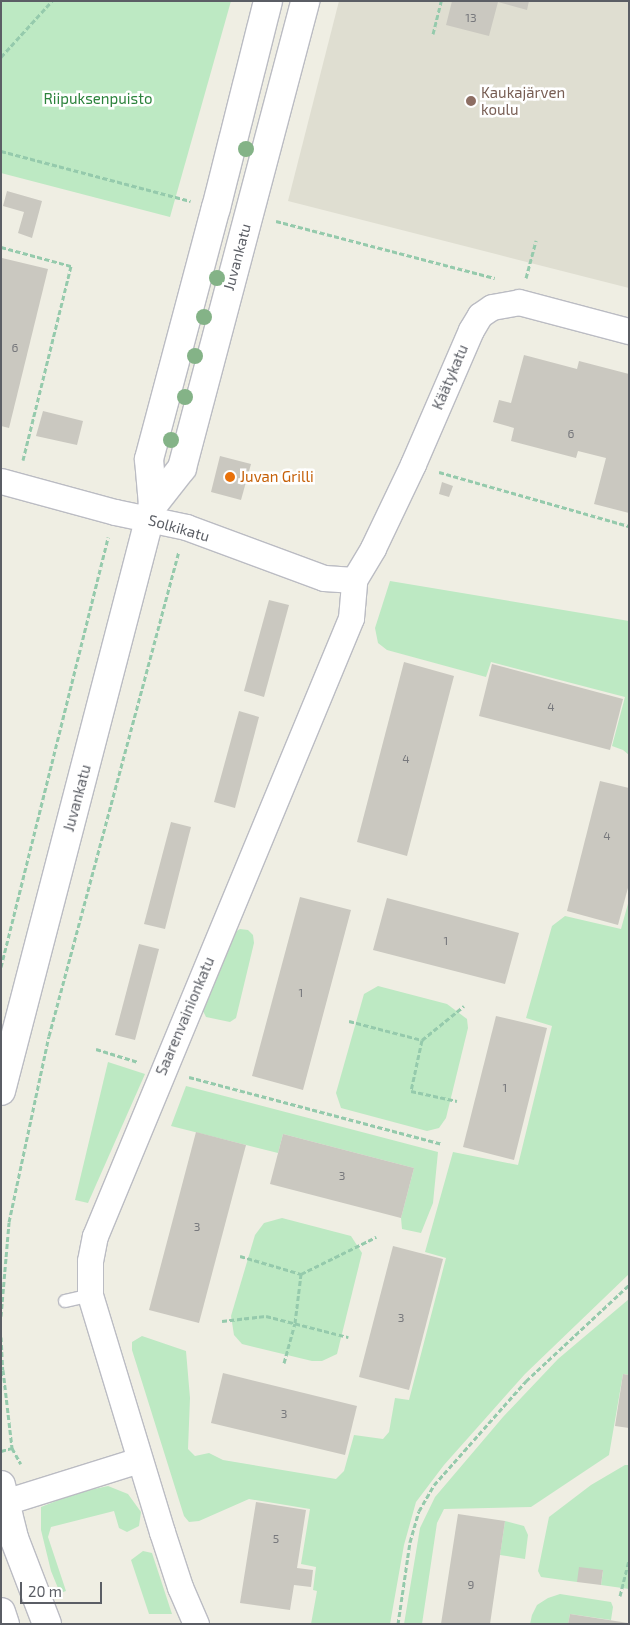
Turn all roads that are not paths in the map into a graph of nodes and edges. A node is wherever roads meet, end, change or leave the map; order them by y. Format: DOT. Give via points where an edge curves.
graph roads {
  1 [pos="268,1"];
  2 [pos="305,1"];
  3 [pos="629,331"];
  4 [pos="9,483"];
  5 [pos="151,512"];
  6 [pos="354,580"];
  7 [pos="1,1091"];
  8 [pos="90,1295"];
  9 [pos="65,1301"];
  10 [pos="139,1460"];
  11 [pos="2,1500"];
  12 [pos="1,1612"];
  13 [pos="5,1624"];
  14 [pos="47,1624"];
  15 [pos="196,1624"];
  1 -- 5 [label="main road, Juvankatu" via="149,459"];
  2 -- 5 [label="main road, Juvankatu" via="182,468"];
  3 -- 6 [label="street, Käätykatu" via="519,302 492,307 480,315 470,330 413,464"];
  4 -- 5 [label="street, Solkikatu"];
  5 -- 6 [label="street, Solkikatu" via="324,578"];
  5 -- 7 [label="main road, Juvankatu"];
  6 -- 8 [label="street, Saarenvainionkatu" via="351,618 95,1236 90,1261"];
  8 -- 9 [label="lane"];
  8 -- 10 [label="street, Saarenvainionkatu"];
  10 -- 11 [label="street"];
  10 -- 15 [label="street, Saarenvainionkatu" via="180,1587"];
  11 -- 14 [label="main road"];
  12 -- 13 [label="main road"];
}
